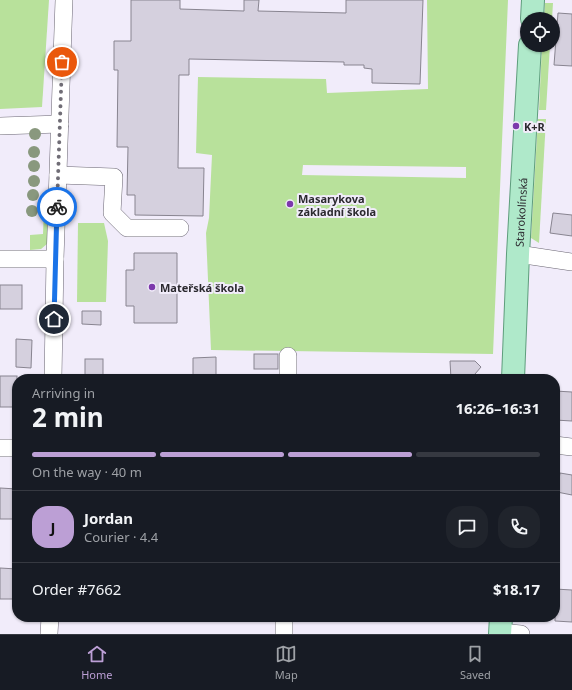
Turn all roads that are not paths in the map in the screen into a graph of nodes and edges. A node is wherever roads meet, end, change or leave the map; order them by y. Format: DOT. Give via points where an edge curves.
graph roads {
  1 [pos="64,0"];
  2 [pos="533,0"];
  3 [pos="532,12"];
  4 [pos="530,52"];
  5 [pos="60,124"];
  6 [pos="0,126"];
  7 [pos="58,176"];
  8 [pos="180,228"];
  9 [pos="518,254"];
  10 [pos="0,259"];
  11 [pos="55,259"];
  12 [pos="572,262"];
  13 [pos="288,356"];
  14 [pos="53,374"];
  15 [pos="288,374"];
  16 [pos="513,374"];
  17 [pos="560,446"];
  18 [pos="572,447"];
  19 [pos="0,448"];
  20 [pos="12,448"];
  21 [pos="50,622"];
  22 [pos="284,622"];
  23 [pos="49,634"];
  24 [pos="284,634"];
  1 -- 5 [label="street"];
  2 -- 3 [label="main road"];
  4 -- 9 [label="main road, Starokolínská"];
  5 -- 6 [label="street"];
  5 -- 7 [label="street"];
  7 -- 8 [label="street" via="114,177 112,213 127,228"];
  7 -- 11 [label="street"];
  9 -- 12 [label="street"];
  9 -- 16 [label="main road, Starokolínská"];
  10 -- 11 [label="street"];
  11 -- 14 [label="street"];
  13 -- 15 [label="street"];
  17 -- 18 [label="street"];
  19 -- 20 [label="street"];
  21 -- 23 [label="street"];
  22 -- 24 [label="street"];
}
